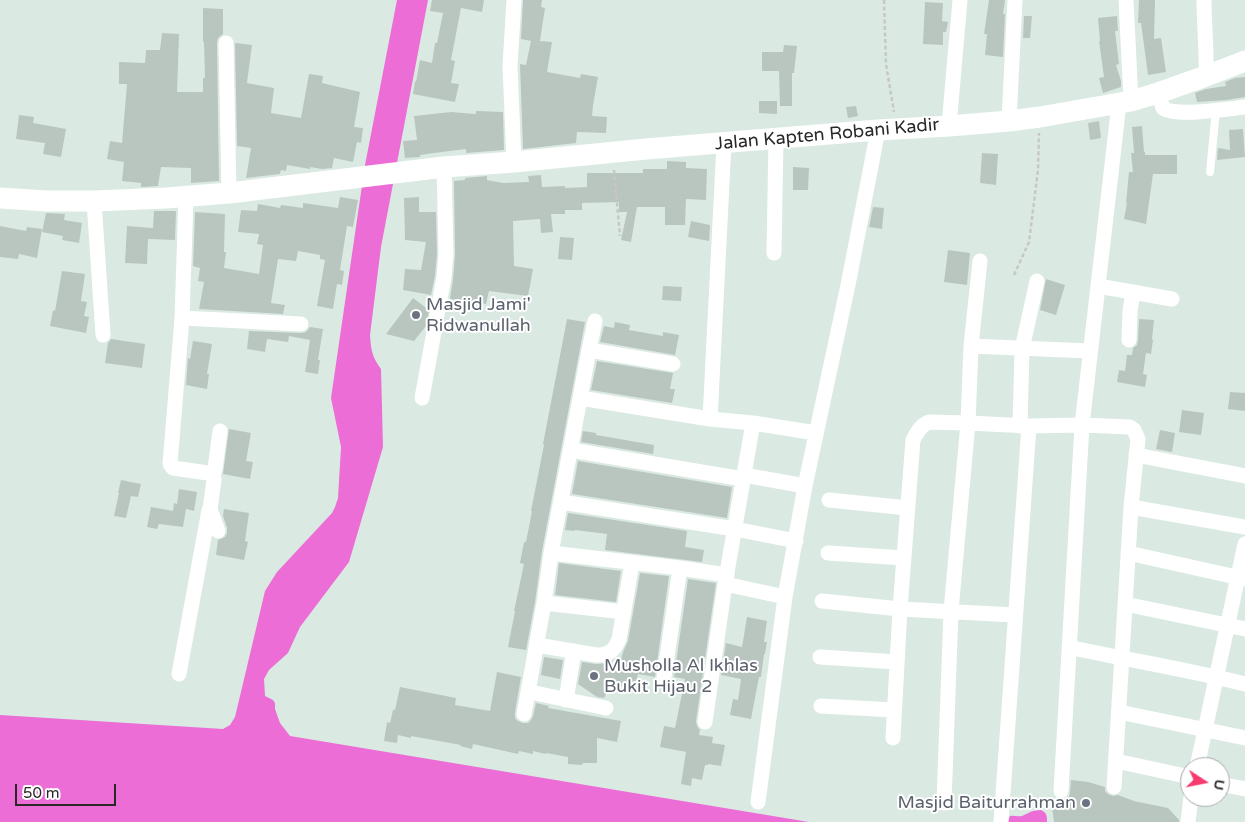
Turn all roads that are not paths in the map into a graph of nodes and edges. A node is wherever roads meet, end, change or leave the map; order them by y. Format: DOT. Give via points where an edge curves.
graph roads {
  1 [pos="514,0"];
  2 [pos="960,0"];
  3 [pos="1014,0"];
  4 [pos="1126,0"];
  5 [pos="1204,0"];
  6 [pos="226,43"];
  7 [pos="1245,61"];
  8 [pos="1206,76"];
  9 [pos="1158,93"];
  10 [pos="1125,103"];
  11 [pos="1245,107"];
  12 [pos="1216,110"];
  13 [pos="1009,120"];
  14 [pos="949,126"];
  15 [pos="888,129"];
  16 [pos="776,138"];
  17 [pos="724,144"];
  18 [pos="514,162"];
  19 [pos="444,166"];
  20 [pos="1210,172"];
  21 [pos="230,193"];
  22 [pos="186,197"];
  23 [pos="0,198"];
  24 [pos="94,201"];
  25 [pos="774,253"];
  26 [pos="980,261"];
  27 [pos="1037,281"];
  28 [pos="1098,286"];
  29 [pos="1133,292"];
  30 [pos="1172,299"];
  31 [pos="182,318"];
  32 [pos="595,321"];
  33 [pos="301,324"];
  34 [pos="103,335"];
  35 [pos="1129,340"];
  36 [pos="971,346"];
  37 [pos="1022,349"];
  38 [pos="589,350"];
  39 [pos="1090,351"];
  40 [pos="673,364"];
  41 [pos="422,398"];
  42 [pos="580,398"];
  43 [pos="710,419"];
  44 [pos="753,423"];
  45 [pos="968,423"];
  46 [pos="1082,425"];
  47 [pos="1025,426"];
  48 [pos="220,431"];
  49 [pos="816,433"];
  50 [pos="571,450"];
  51 [pos="1136,455"];
  52 [pos="213,475"];
  53 [pos="1245,476"];
  54 [pos="744,477"];
  55 [pos="805,486"];
  56 [pos="829,500"];
  57 [pos="561,502"];
  58 [pos="1131,507"];
  59 [pos="210,508"];
  60 [pos="908,508"];
  61 [pos="1245,527"];
  62 [pos="735,529"];
  63 [pos="218,531"];
  64 [pos="796,541"];
  65 [pos="1245,544"];
  66 [pos="551,553"];
  67 [pos="828,553"];
  68 [pos="1128,554"];
  69 [pos="904,558"];
  70 [pos="632,563"];
  71 [pos="680,568"];
  72 [pos="1242,578"];
  73 [pos="726,580"];
  74 [pos="786,597"];
  75 [pos="822,602"];
  76 [pos="544,603"];
  77 [pos="1125,604"];
  78 [pos="900,609"];
  79 [pos="951,611"];
  80 [pos="624,612"];
  81 [pos="1015,614"];
  82 [pos="1228,625"];
  83 [pos="1245,629"];
  84 [pos="537,645"];
  85 [pos="1069,647"];
  86 [pos="574,651"];
  87 [pos="820,657"];
  88 [pos="1121,659"];
  89 [pos="896,662"];
  90 [pos="179,674"];
  91 [pos="664,677"];
  92 [pos="1217,677"];
  93 [pos="1245,684"];
  94 [pos="535,693"];
  95 [pos="566,700"];
  96 [pos="821,706"];
  97 [pos="606,708"];
  98 [pos="894,710"];
  99 [pos="1119,712"];
  100 [pos="524,714"];
  101 [pos="705,722"];
  102 [pos="1205,729"];
  103 [pos="893,738"];
  104 [pos="1245,738"];
  105 [pos="1199,757"];
  106 [pos="1116,761"];
  107 [pos="1180,775"];
  108 [pos="1230,786"];
  109 [pos="1114,787"];
  110 [pos="1245,789"];
  111 [pos="1061,791"];
  112 [pos="758,802"];
  113 [pos="944,803"];
  114 [pos="1190,807"];
  115 [pos="1001,822"];
  116 [pos="1188,822"];
  1 -- 18 [label="street" via="510,66"];
  2 -- 14 [label="street"];
  3 -- 13 [label="street"];
  4 -- 10 [label="street"];
  5 -- 8 [label="street"];
  6 -- 21 [label="street"];
  7 -- 8 [label="main road, Jalan Kapten Robani Kadir"];
  8 -- 9 [label="main road, Jalan Kapten Robani Kadir"];
  9 -- 10 [label="main road, Jalan Kapten Robani Kadir"];
  9 -- 12 [label="street" via="1163,108 1169,111"];
  10 -- 13 [label="main road, Jalan Kapten Robani Kadir"];
  10 -- 28 [label="street"];
  11 -- 12 [label="street"];
  12 -- 20 [label="lane"];
  13 -- 14 [label="main road, Jalan Kapten Robani Kadir"];
  14 -- 15 [label="main road, Jalan Kapten Robani Kadir"];
  15 -- 16 [label="main road, Jalan Kapten Robani Kadir"];
  15 -- 49 [label="street" via="846,295"];
  16 -- 17 [label="main road, Jalan Kapten Robani Kadir"];
  16 -- 25 [label="street"];
  17 -- 18 [label="main road, Jalan Kapten Robani Kadir"];
  17 -- 43 [label="street"];
  18 -- 19 [label="main road, Jalan Kapten Robani Kadir"];
  19 -- 21 [label="main road, Jalan Kapten Robani Kadir"];
  19 -- 41 [label="street" via="444,278"];
  21 -- 22 [label="main road, Jalan Kapten Robani Kadir"];
  22 -- 24 [label="main road, Jalan Kapten Robani Kadir"];
  22 -- 31 [label="street"];
  23 -- 24 [label="main road, Jalan Kapten Robani Kadir"];
  24 -- 34 [label="street"];
  26 -- 36 [label="street"];
  27 -- 37 [label="street"];
  28 -- 29 [label="street"];
  28 -- 39 [label="street"];
  29 -- 30 [label="street"];
  29 -- 35 [label="street"];
  31 -- 33 [label="street"];
  31 -- 52 [label="street" via="170,464 173,468"];
  32 -- 38 [label="street"];
  36 -- 37 [label="street"];
  36 -- 45 [label="street"];
  37 -- 39 [label="street"];
  37 -- 47 [label="street"];
  38 -- 40 [label="street"];
  38 -- 42 [label="street"];
  39 -- 46 [label="street"];
  42 -- 43 [label="street"];
  42 -- 50 [label="street"];
  43 -- 44 [label="street"];
  44 -- 49 [label="street"];
  44 -- 54 [label="street"];
  45 -- 47 [label="street"];
  45 -- 60 [label="street" via="929,422 919,429 913,440"];
  45 -- 79 [label="street"];
  46 -- 47 [label="street"];
  46 -- 51 [label="street" via="1130,427 1138,439"];
  46 -- 85 [label="street"];
  47 -- 81 [label="street"];
  48 -- 52 [label="street"];
  49 -- 55 [label="street"];
  50 -- 54 [label="street"];
  50 -- 57 [label="street"];
  51 -- 53 [label="street"];
  51 -- 58 [label="street"];
  52 -- 59 [label="street"];
  54 -- 55 [label="street"];
  54 -- 62 [label="street"];
  55 -- 64 [label="street"];
  56 -- 60 [label="street"];
  57 -- 62 [label="street"];
  57 -- 66 [label="street"];
  58 -- 61 [label="street"];
  58 -- 68 [label="street"];
  59 -- 63 [label="street"];
  59 -- 90 [label="street"];
  60 -- 69 [label="street"];
  62 -- 64 [label="street"];
  62 -- 73 [label="street"];
  64 -- 74 [label="street"];
  65 -- 72 [label="street"];
  66 -- 70 [label="street"];
  66 -- 76 [label="street"];
  67 -- 69 [label="street"];
  68 -- 72 [label="street"];
  68 -- 77 [label="street"];
  69 -- 78 [label="street"];
  70 -- 71 [label="street"];
  70 -- 80 [label="street"];
  71 -- 73 [label="street"];
  71 -- 91 [label="street"];
  72 -- 82 [label="street"];
  73 -- 74 [label="street"];
  73 -- 101 [label="street"];
  74 -- 112 [label="street"];
  75 -- 78 [label="street"];
  76 -- 80 [label="street"];
  76 -- 84 [label="street"];
  77 -- 82 [label="street"];
  77 -- 88 [label="street"];
  78 -- 79 [label="street"];
  78 -- 89 [label="street"];
  79 -- 81 [label="street"];
  79 -- 113 [label="street"];
  80 -- 86 [label="street" via="619,639 609,653 600,655"];
  81 -- 115 [label="street"];
  82 -- 83 [label="street"];
  82 -- 92 [label="street"];
  84 -- 86 [label="street"];
  84 -- 100 [label="street"];
  85 -- 88 [label="street"];
  85 -- 111 [label="street"];
  86 -- 95 [label="street"];
  87 -- 89 [label="street"];
  88 -- 92 [label="street"];
  88 -- 99 [label="street"];
  89 -- 98 [label="street"];
  92 -- 93 [label="street"];
  92 -- 102 [label="street"];
  94 -- 95 [label="street"];
  95 -- 97 [label="street"];
  96 -- 98 [label="street"];
  98 -- 103 [label="street"];
  99 -- 102 [label="street"];
  99 -- 106 [label="street"];
  102 -- 104 [label="street"];
  102 -- 105 [label="street"];
  106 -- 107 [label="street"];
  106 -- 109 [label="street"];
  108 -- 110 [label="street"];
  114 -- 116 [label="street"];
}
